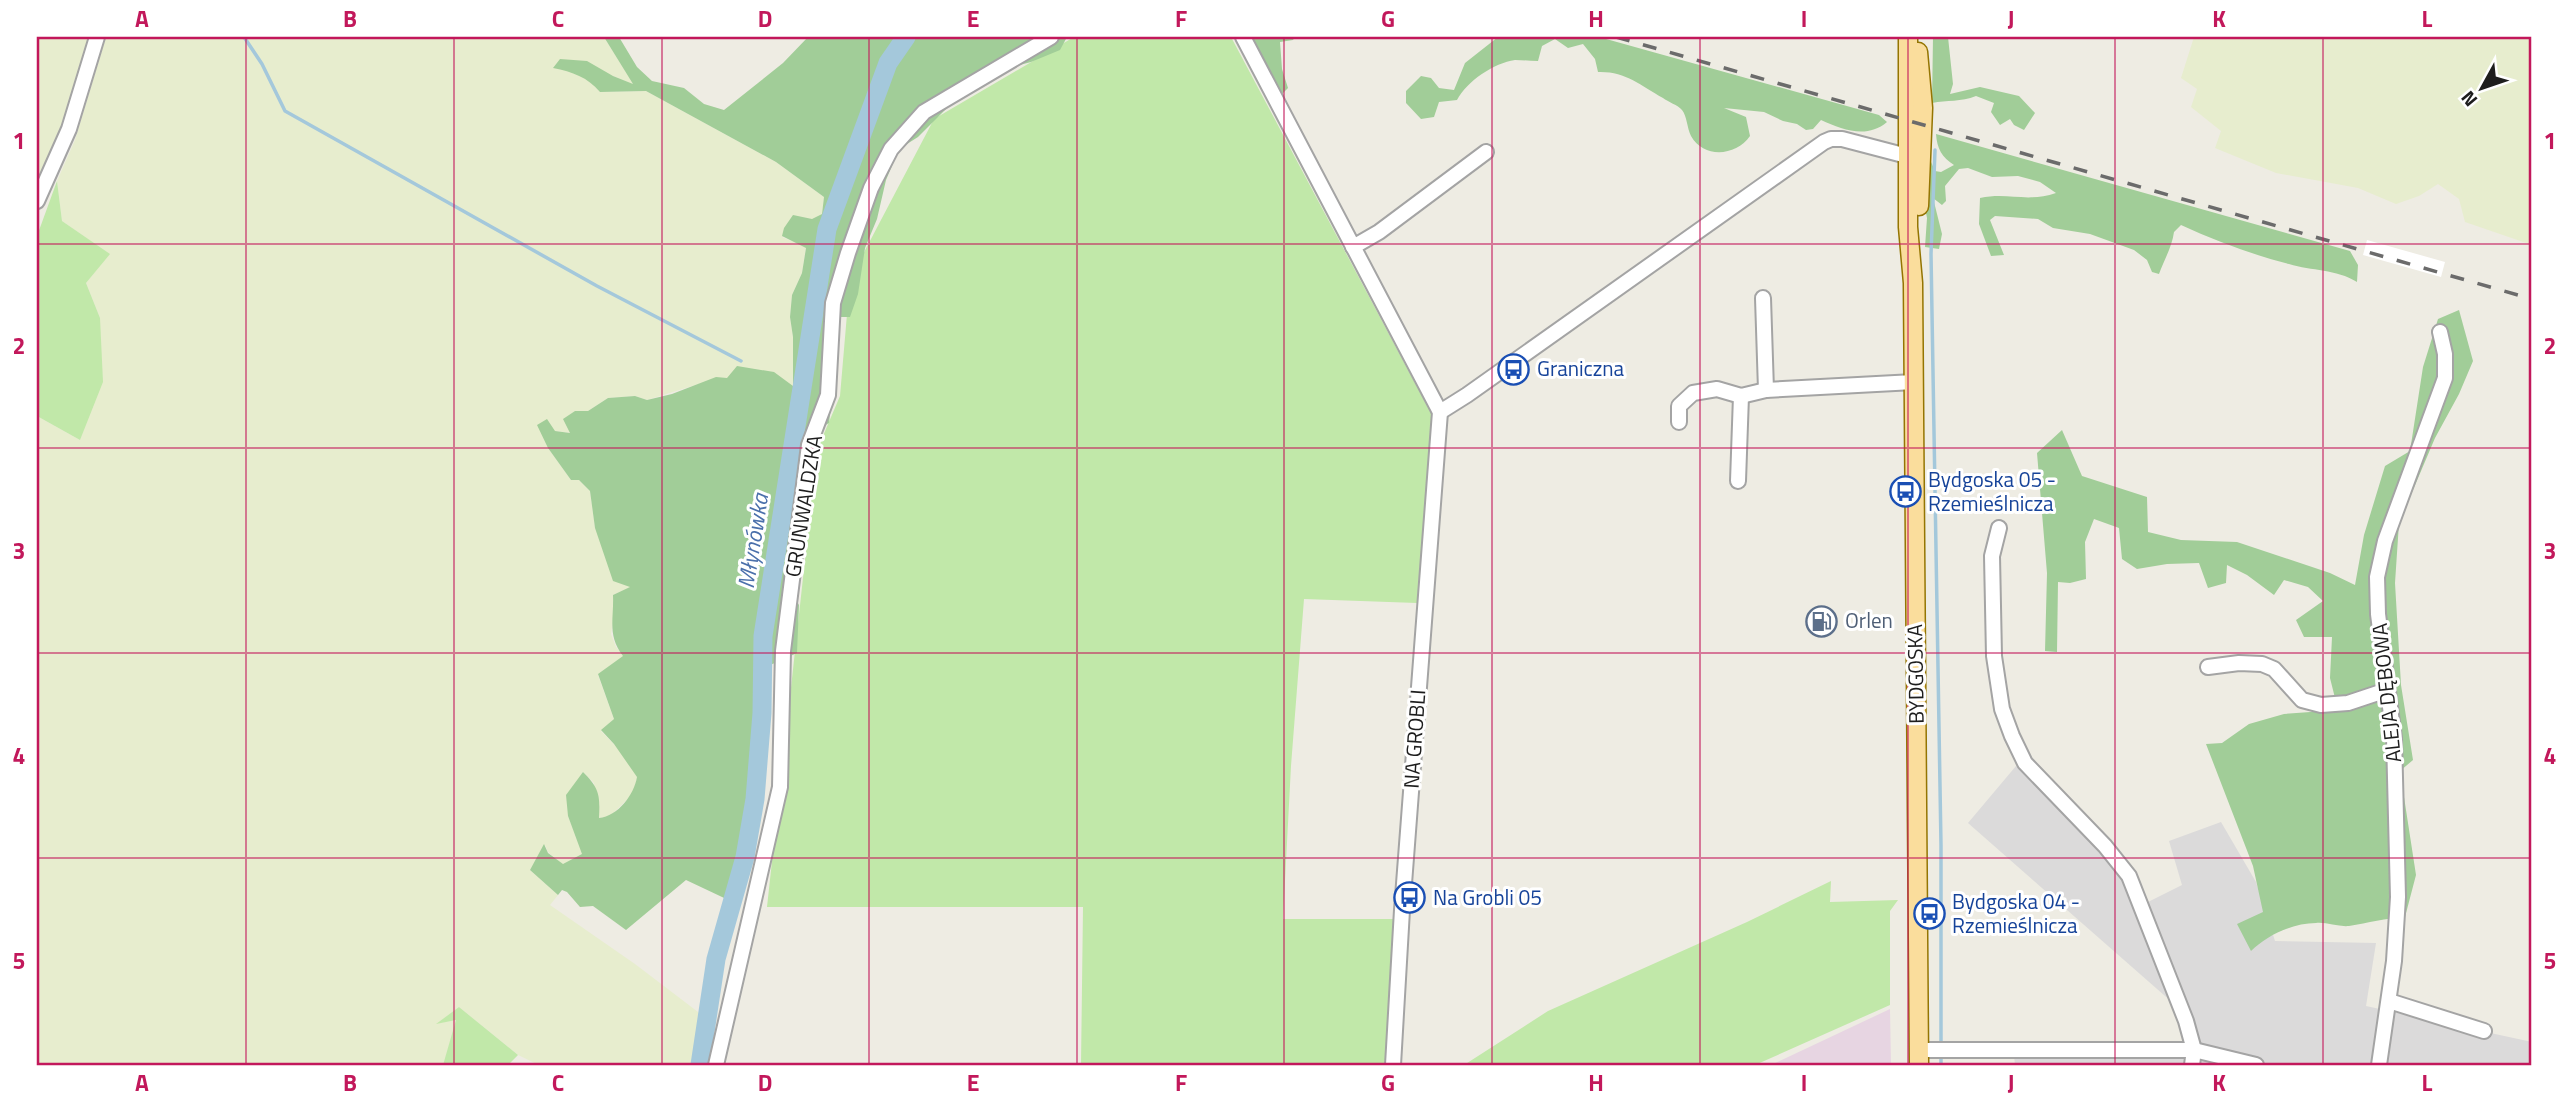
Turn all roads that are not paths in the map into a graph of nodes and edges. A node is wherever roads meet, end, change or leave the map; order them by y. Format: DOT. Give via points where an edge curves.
graph roads {
  1 [pos="97,37"];
  2 [pos="1051,37"];
  3 [pos="1243,37"];
  4 [pos="1908,37"];
  5 [pos="1916,37"];
  6 [pos="1486,152"];
  7 [pos="1907,156"];
  8 [pos="1920,177"];
  9 [pos="37,201"];
  10 [pos="1353,247"];
  11 [pos="1913,283"];
  12 [pos="1763,298"];
  13 [pos="2440,332"];
  14 [pos="1914,382"];
  15 [pos="1766,390"];
  16 [pos="1741,396"];
  17 [pos="1440,412"];
  18 [pos="1679,422"];
  19 [pos="1738,481"];
  20 [pos="1999,528"];
  21 [pos="2208,667"];
  22 [pos="2387,690"];
  23 [pos="2389,1001"];
  24 [pos="2484,1031"];
  25 [pos="1919,1057"];
  26 [pos="2193,1058"];
  27 [pos="716,1065"];
  28 [pos="1394,1065"];
  29 [pos="2256,1065"];
  30 [pos="2379,1065"];
  1 -- 9 [label="street" via="69,129"];
  2 -- 27 [label="street, GRUNWALDZKA" via="924,112 891,149 848,253 834,303 828,395 809,444 783,651 780,787"];
  3 -- 10 [label="street"];
  4 -- 7 [label="main road, BYDGOSKA"];
  5 -- 8 [label="main road, BYDGOSKA" via="1923,108"];
  6 -- 10 [label="street"];
  7 -- 8 [label="street"];
  7 -- 11 [label="main road, BYDGOSKA"];
  7 -- 17 [label="street" via="1842,139 1825,142"];
  8 -- 11 [label="main road, BYDGOSKA"];
  10 -- 17 [label="street"];
  11 -- 14 [label="main road, BYDGOSKA"];
  12 -- 15 [label="street"];
  13 -- 22 [label="street, ALEJA DĘBOWA" via="2445,378 2385,541 2377,577"];
  14 -- 15 [label="street"];
  14 -- 25 [label="main road, BYDGOSKA"];
  15 -- 16 [label="street"];
  16 -- 18 [label="street" via="1717,389 1693,393 1679,406"];
  16 -- 19 [label="street"];
  17 -- 28 [label="street, NA GROBLI"];
  20 -- 26 [label="street" via="1992,556 1994,656 2002,709 2025,763 2129,876 2186,1021"];
  21 -- 22 [label="street" via="2262,664 2274,669 2302,700 2321,705 2348,703"];
  22 -- 23 [label="street, ALEJA DĘBOWA" via="2394,738 2398,897"];
  23 -- 24 [label="street"];
  23 -- 30 [label="street, ALEJA DĘBOWA"];
  25 -- 26 [label="street"];
  26 -- 29 [label="street"];
}
